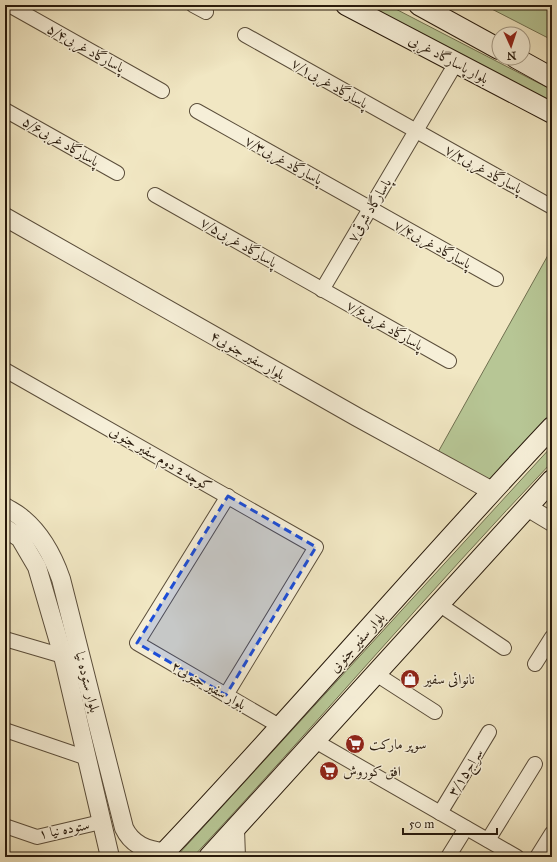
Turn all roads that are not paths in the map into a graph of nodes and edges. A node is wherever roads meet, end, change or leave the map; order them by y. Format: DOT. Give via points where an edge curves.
graph roads {
  1 [pos="9,5"];
  2 [pos="193,5"];
  3 [pos="346,5"];
  4 [pos="419,5"];
  5 [pos="206,12"];
  6 [pos="245,35"];
  7 [pos="491,45"];
  8 [pos="456,63"];
  9 [pos="530,66"];
  10 [pos="552,78"];
  11 [pos="162,91"];
  12 [pos="5,110"];
  13 [pos="197,111"];
  14 [pos="552,114"];
  15 [pos="416,131"];
  16 [pos="117,173"];
  17 [pos="155,195"];
  18 [pos="552,207"];
  19 [pos="370,209"];
  20 [pos="5,217"];
  21 [pos="496,279"];
  22 [pos="322,290"];
  23 [pos="449,361"];
  24 [pos="5,370"];
  25 [pos="552,427"];
  26 [pos="552,480"];
  27 [pos="492,491"];
  28 [pos="228,496"];
  29 [pos="5,507"];
  30 [pos="527,507"];
  31 [pos="552,522"];
  32 [pos="5,528"];
  33 [pos="440,605"];
  34 [pos="552,637"];
  35 [pos="5,638"];
  36 [pos="504,648"];
  37 [pos="63,656"];
  38 [pos="535,664"];
  39 [pos="376,674"];
  40 [pos="226,695"];
  41 [pos="435,712"];
  42 [pos="281,727"];
  43 [pos="5,730"];
  44 [pos="490,732"];
  45 [pos="315,741"];
  46 [pos="87,758"];
  47 [pos="535,764"];
  48 [pos="440,813"];
  49 [pos="5,826"];
  50 [pos="124,828"];
  51 [pos="466,828"];
  52 [pos="103,829"];
  53 [pos="235,829"];
  54 [pos="552,833"];
  55 [pos="488,840"];
  56 [pos="163,854"];
  57 [pos="110,857"];
  58 [pos="209,857"];
  59 [pos="236,857"];
  60 [pos="448,857"];
  61 [pos="517,857"];
  62 [pos="537,857"];
  1 -- 11 [label="street, پاسارگاد غربی۵/۴"];
  2 -- 5 [label="street"];
  3 -- 8 [label="main road, بلوار پاسارگاد غربی"];
  4 -- 7 [label="main road"];
  6 -- 15 [label="street, پاسارگاد غربی۷/۱"];
  8 -- 14 [label="main road, بلوار پاسارگاد غربی"];
  8 -- 15 [label="street, پاسارگاد شرقی۷"];
  9 -- 10 [label="main road"];
  12 -- 16 [label="street, پاسارگاد غربی۵/۶"];
  13 -- 19 [label="street, پاسارگاد غربی۷/۳"];
  15 -- 18 [label="street, پاسارگاد غربی۷/۲"];
  15 -- 19 [label="street, پاسارگاد شرقی۷"];
  17 -- 22 [label="street, پاسارگاد غربی۷/۵"];
  19 -- 21 [label="street, پاسارگاد غربی۷/۴"];
  19 -- 22 [label="street, پاسارگاد شرقی۷"];
  20 -- 27 [label="street, بلوار سفیر جنوبی۴"];
  22 -- 23 [label="street, پاسارگاد غربی۷/۶"];
  24 -- 28 [label="street, کوچه 2 دوم سفیر جنوبی"];
  25 -- 27 [label="main road, بلوار سفیر جنوبی"];
  26 -- 30 [label="main road"];
  27 -- 42 [label="main road, بلوار سفیر جنوبی"];
  28 -- 40 [label="street, کوچه 2 دوم سفیر جنوبی" via="316,547"];
  28 -- 40 [label="street, بلوار سفیر جنوبی۲" via="137,643"];
  29 -- 50 [label="street, بلوار ستوده نیا" via="23,518 42,539 62,578"];
  30 -- 31 [label="street"];
  30 -- 33 [label="main road"];
  32 -- 37 [label="street, بلوار ستوده نیا" via="20,538 37,567"];
  33 -- 36 [label="street"];
  33 -- 39 [label="main road"];
  34 -- 38 [label="street"];
  35 -- 37 [label="street"];
  37 -- 46 [label="street, بلوار ستوده نیا"];
  39 -- 41 [label="street"];
  39 -- 45 [label="main road"];
  40 -- 42 [label="street, بلوار سفیر جنوبی۲"];
  42 -- 56 [label="main road, بلوار سفیر جنوبی"];
  43 -- 46 [label="street"];
  44 -- 48 [label="street, سراج۳/۱۵"];
  45 -- 48 [label="street"];
  45 -- 53 [label="main road"];
  46 -- 52 [label="street, بلوار ستوده نیا"];
  47 -- 55 [label="street"];
  48 -- 51 [label="street"];
  49 -- 52 [label="street, ستوده نیا ۱" via="38,837"];
  50 -- 52 [label="street" via="116,841"];
  50 -- 56 [label="street, بلوار ستوده نیا" via="134,841"];
  51 -- 55 [label="street"];
  51 -- 60 [label="street"];
  52 -- 57 [label="street, بلوار ستوده نیا"];
  53 -- 58 [label="main road"];
  53 -- 59 [label="street"];
  54 -- 62 [label="street"];
  55 -- 61 [label="street"];
}
